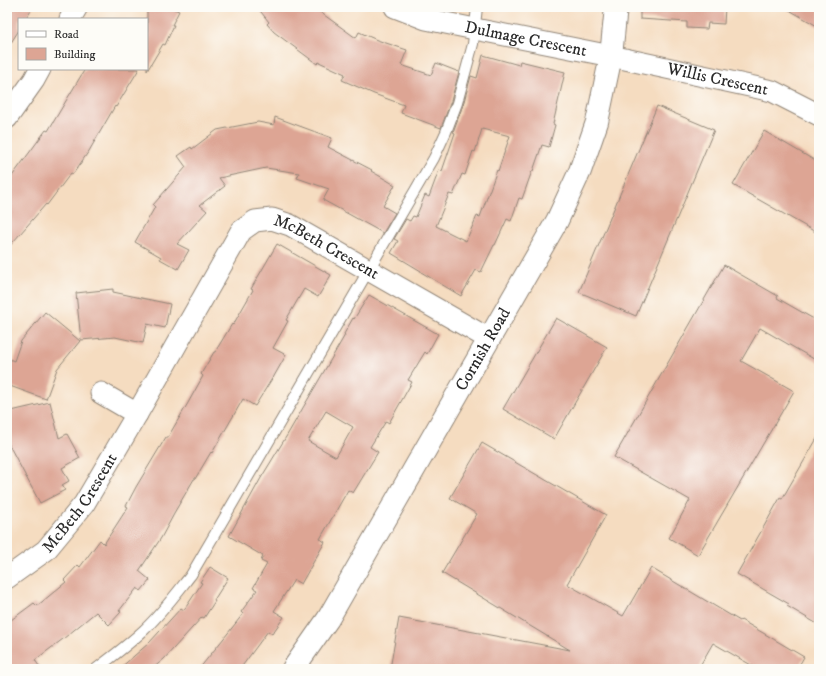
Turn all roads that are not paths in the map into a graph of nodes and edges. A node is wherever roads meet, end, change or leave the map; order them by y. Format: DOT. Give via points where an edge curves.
graph roads {
  1 [pos="76,7"];
  2 [pos="395,7"];
  3 [pos="477,7"];
  4 [pos="616,7"];
  5 [pos="70,18"];
  6 [pos="475,29"];
  7 [pos="611,56"];
  8 [pos="39,70"];
  9 [pos="819,115"];
  10 [pos="7,118"];
  11 [pos="368,270"];
  12 [pos="489,339"];
  13 [pos="101,393"];
  14 [pos="137,414"];
  15 [pos="7,578"];
  16 [pos="96,669"];
  17 [pos="293,669"];
  1 -- 5 [label="street"];
  2 -- 6 [label="street, Dulmage Crescent" via="426,19"];
  3 -- 6 [label="lane"];
  4 -- 7 [label="street, Cornish Road"];
  6 -- 7 [label="street, Dulmage Crescent"];
  6 -- 11 [label="lane" via="456,103 443,138 434,158"];
  7 -- 9 [label="street, Willis Crescent" via="772,91"];
  7 -- 12 [label="street, Cornish Road" via="597,122 580,171 557,221"];
  8 -- 10 [label="street"];
  11 -- 12 [label="street, McBeth Crescent"];
  11 -- 14 [label="street, McBeth Crescent" via="290,225 272,219 255,221 240,231"];
  11 -- 16 [label="lane" via="191,575 169,604 144,630"];
  12 -- 17 [label="street, Cornish Road" via="328,619"];
  13 -- 14 [label="street"];
  14 -- 15 [label="street, McBeth Crescent" via="84,504 46,550"];
}
